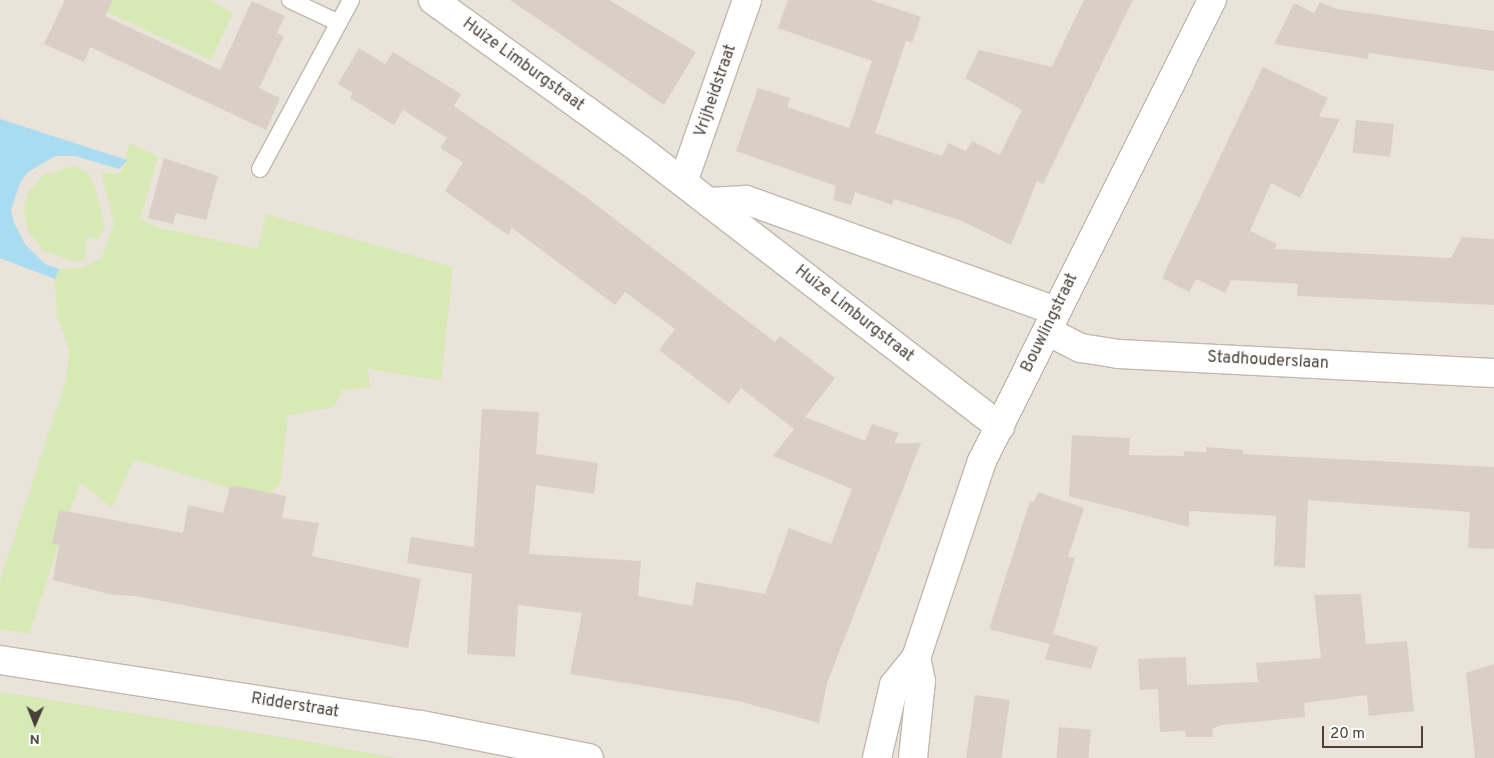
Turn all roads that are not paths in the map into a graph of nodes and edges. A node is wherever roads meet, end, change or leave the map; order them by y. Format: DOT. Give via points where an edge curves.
graph roads {
  1 [pos="290,0"];
  2 [pos="351,0"];
  3 [pos="747,0"];
  4 [pos="1212,0"];
  5 [pos="435,1"];
  6 [pos="339,23"];
  7 [pos="260,169"];
  8 [pos="683,182"];
  9 [pos="709,202"];
  10 [pos="1052,321"];
  11 [pos="1494,373"];
  12 [pos="1000,427"];
  13 [pos="916,658"];
  14 [pos="0,660"];
  15 [pos="589,758"];
  16 [pos="877,758"];
  17 [pos="913,758"];
  1 -- 6 [label="lane"];
  2 -- 6 [label="lane"];
  3 -- 8 [label="street, Vrijheidstraat"];
  4 -- 10 [label="street, Bouwlingstraat"];
  5 -- 8 [label="street, Huize Limburgstraat"];
  6 -- 7 [label="lane"];
  8 -- 9 [label="street, Huize Limburgstraat"];
  9 -- 10 [label="street" via="746,200"];
  9 -- 12 [label="street, Huize Limburgstraat"];
  10 -- 11 [label="street, Stadhouderslaan" via="1081,348 1118,354"];
  10 -- 12 [label="street, Bouwlingstraat"];
  12 -- 13 [label="street, Bouwlingstraat" via="938,583"];
  13 -- 16 [label="street, Bouwlingstraat" via="894,685"];
  13 -- 17 [label="street, Bouwlingstraat" via="921,681"];
  14 -- 15 [label="street, Ridderstraat" via="421,725"];
}
